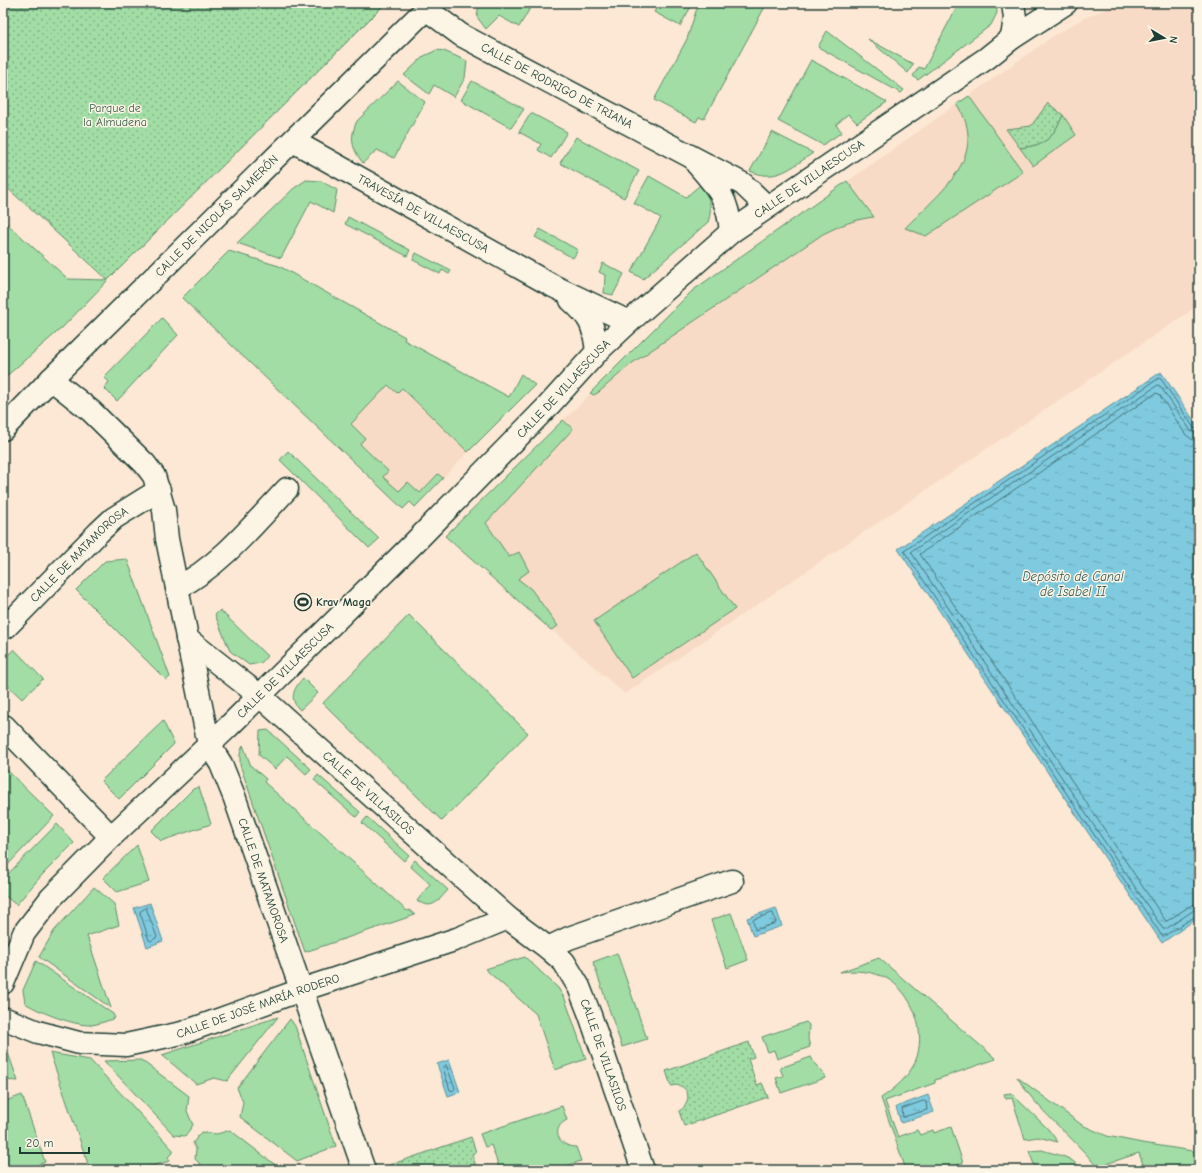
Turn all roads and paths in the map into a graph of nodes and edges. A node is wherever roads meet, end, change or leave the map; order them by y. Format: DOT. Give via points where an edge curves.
graph roads {
  1 [pos="1013,3"];
  2 [pos="1061,4"];
  3 [pos="429,6"];
  4 [pos="1012,38"];
  5 [pos="293,141"];
  6 [pos="691,157"];
  7 [pos="768,207"];
  8 [pos="731,232"];
  9 [pos="553,286"];
  10 [pos="629,322"];
  11 [pos="597,352"];
  12 [pos="51,379"];
  13 [pos="3,429"];
  14 [pos="287,489"];
  15 [pos="159,490"];
  16 [pos="177,588"];
  17 [pos="6,627"];
  18 [pos="187,639"];
  19 [pos="260,696"];
  20 [pos="4,726"];
  21 [pos="209,744"];
  22 [pos="111,837"];
  23 [pos="732,881"];
  24 [pos="508,918"];
  25 [pos="548,948"];
  26 [pos="3,983"];
  27 [pos="301,990"];
  28 [pos="3,1018"];
  29 [pos="364,1170"];
  30 [pos="643,1170"];
  1 -- 4 [label="street" via="1015,18"];
  2 -- 4 [label="street, CALLE DE VILLAESCUSA"];
  3 -- 5 [label="street, CALLE DE NICOLÁS SALMERÓN"];
  3 -- 6 [label="street, CALLE DE RODRIGO DE TRIANA" via="461,35"];
  4 -- 7 [label="street, CALLE DE VILLAESCUSA" via="987,58"];
  5 -- 9 [label="street, TRAVESÍA DE VILLAESCUSA"];
  5 -- 12 [label="street, CALLE DE NICOLÁS SALMERÓN"];
  6 -- 7 [label="street, CALLE DE RODRIGO DE TRIANA" via="743,184"];
  6 -- 8 [label="street, CALLE DE RODRIGO DE TRIANA" via="720,191 729,213"];
  7 -- 8 [label="street, CALLE DE VILLAESCUSA"];
  8 -- 10 [label="street, CALLE DE VILLAESCUSA"];
  9 -- 10 [label="street, TRAVESÍA DE VILLAESCUSA"];
  9 -- 11 [label="street, TRAVESÍA DE VILLAESCUSA" via="592,322"];
  10 -- 11 [label="street, CALLE DE VILLAESCUSA"];
  11 -- 19 [label="street, CALLE DE VILLAESCUSA" via="485,471"];
  12 -- 13 [label="street, CALLE DE NICOLÁS SALMERÓN"];
  12 -- 15 [label="street, CALLE DE MATAMOROSA" via="91,411 145,464 154,476"];
  14 -- 16 [label="street" via="212,566 198,578"];
  15 -- 16 [label="street, CALLE DE MATAMOROSA"];
  15 -- 17 [label="street, CALLE DE MATAMOROSA" via="114,518"];
  16 -- 18 [label="street, CALLE DE MATAMOROSA"];
  18 -- 19 [label="street, CALLE DE VILLASILOS"];
  18 -- 21 [label="street, CALLE DE MATAMOROSA"];
  19 -- 21 [label="street, CALLE DE VILLAESCUSA"];
  19 -- 24 [label="street, CALLE DE VILLASILOS"];
  20 -- 22 [label="street"];
  21 -- 22 [label="street, CALLE DE VILLAESCUSA"];
  21 -- 27 [label="street, CALLE DE MATAMOROSA" via="221,764 234,796"];
  22 -- 26 [label="street, CALLE DE VILLAESCUSA" via="51,898 24,933"];
  23 -- 25 [label="street" via="569,938"];
  24 -- 25 [label="street, CALLE DE VILLASILOS"];
  24 -- 27 [label="street, CALLE DE JOSÉ MARÍA RODERO" via="457,939"];
  25 -- 30 [label="street, CALLE DE VILLASILOS" via="564,962 579,987"];
  27 -- 28 [label="street, CALLE DE JOSÉ MARÍA RODERO" via="182,1033 126,1045 79,1043 38,1032"];
  27 -- 29 [label="street, CALLE DE MATAMOROSA"];
}
